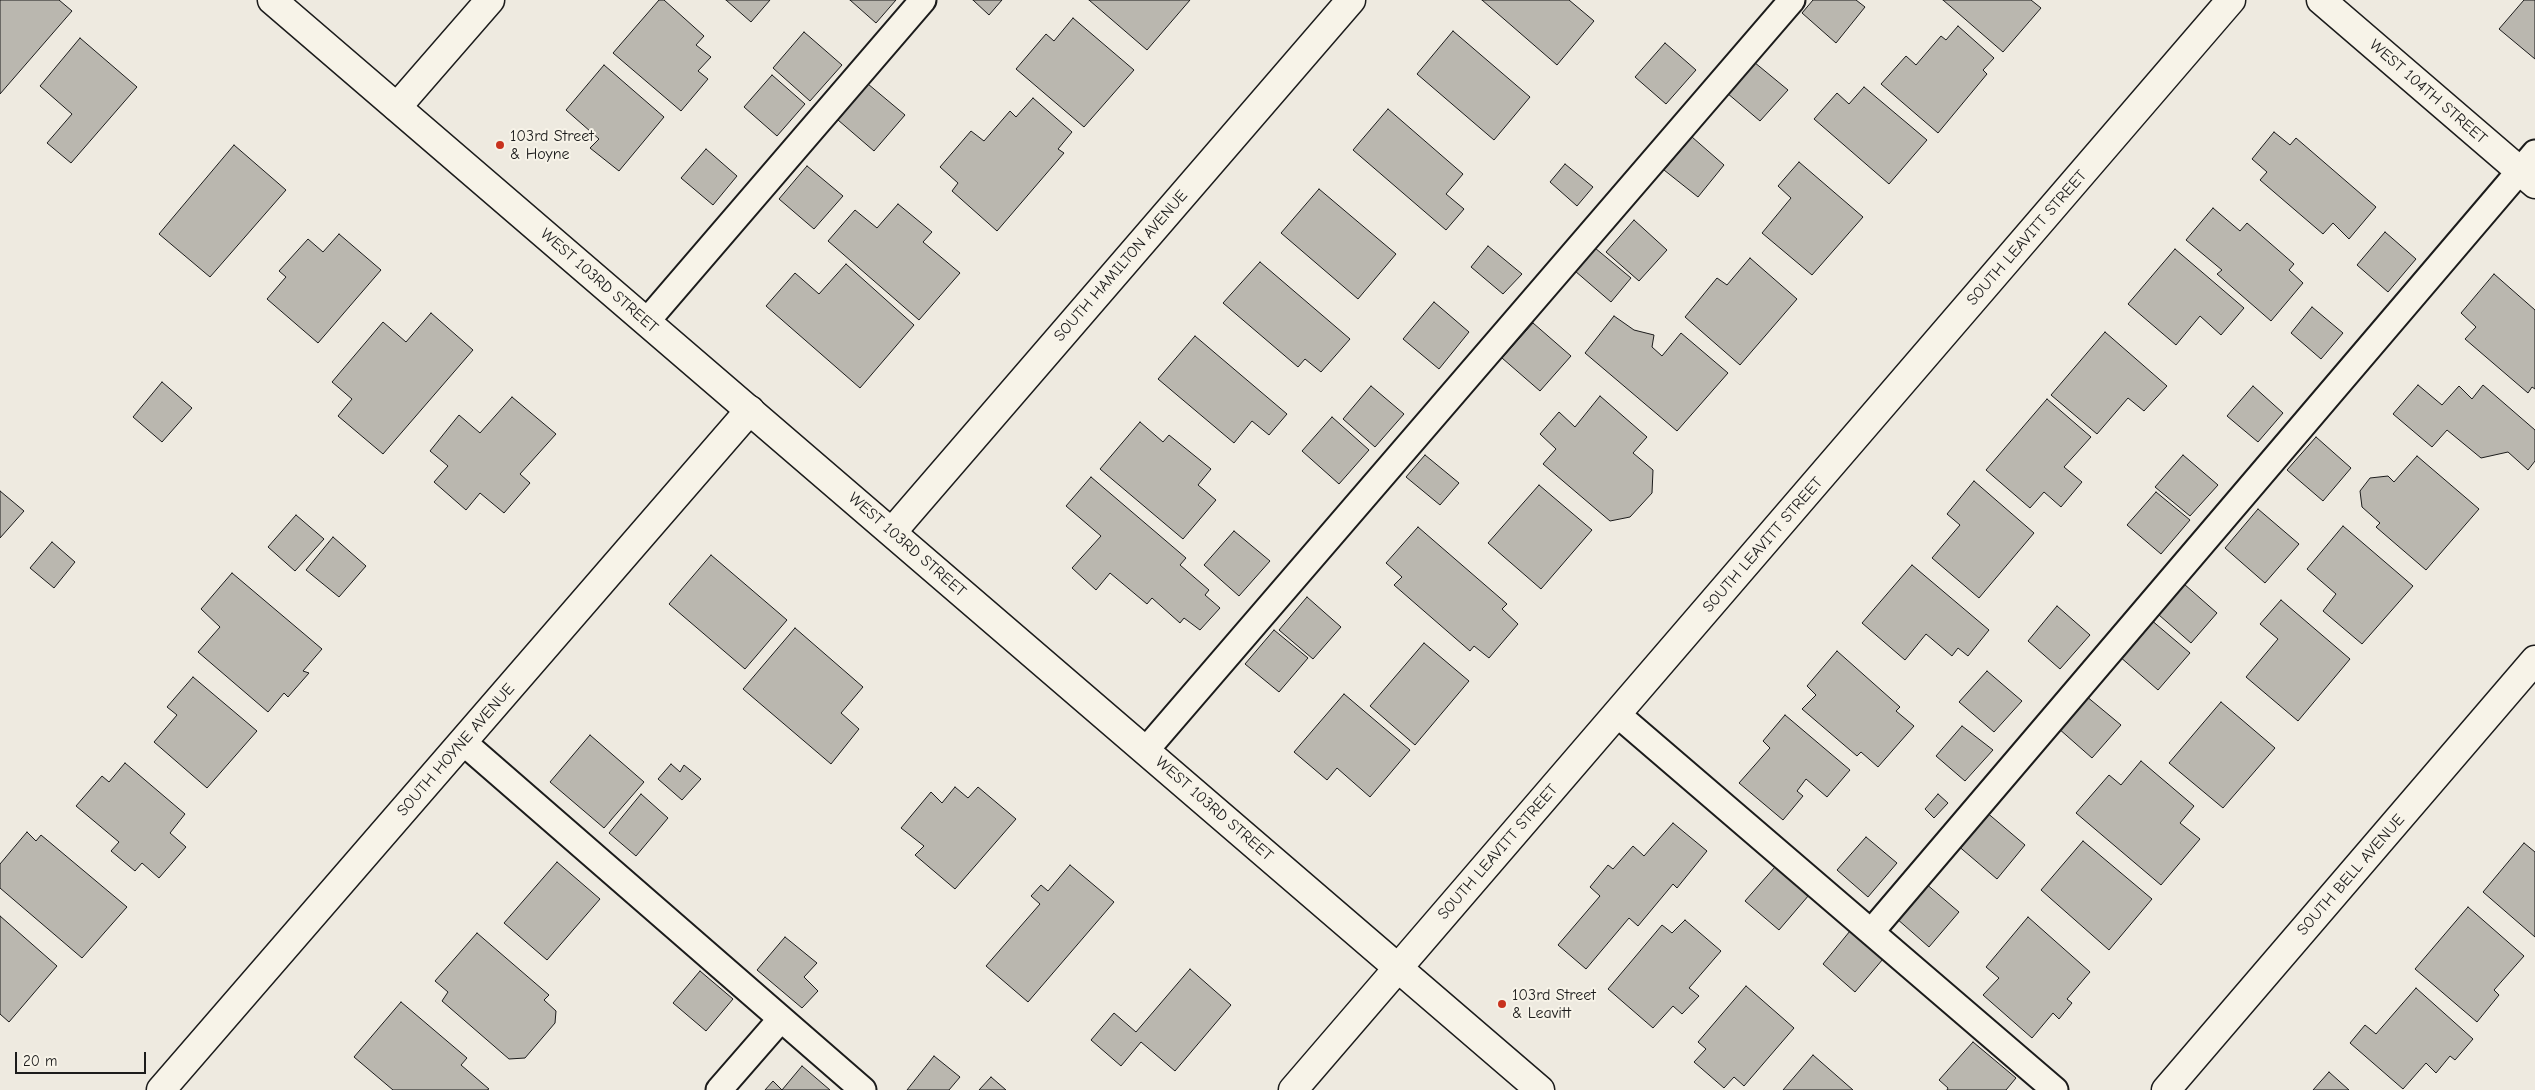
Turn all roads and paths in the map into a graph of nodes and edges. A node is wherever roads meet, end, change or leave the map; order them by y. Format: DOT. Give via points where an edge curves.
graph roads {
  1 [pos="272,0"];
  2 [pos="490,0"];
  3 [pos="924,0"];
  4 [pos="1350,0"];
  5 [pos="1792,0"];
  6 [pos="2232,0"];
  7 [pos="2321,0"];
  8 [pos="397,107"];
  9 [pos="2530,169"];
  10 [pos="647,321"];
  11 [pos="750,410"];
  12 [pos="892,532"];
  13 [pos="2535,660"];
  14 [pos="1617,714"];
  15 [pos="463,742"];
  16 [pos="1146,750"];
  17 [pos="1871,932"];
  18 [pos="1399,968"];
  19 [pos="780,1020"];
  20 [pos="161,1090"];
  21 [pos="719,1090"];
  22 [pos="863,1090"];
  23 [pos="1293,1090"];
  24 [pos="1540,1090"];
  25 [pos="2055,1090"];
  26 [pos="2166,1090"];
  1 -- 8 [label="street, WEST 103RD STREET"];
  2 -- 8 [label="street"];
  3 -- 10 [label="lane"];
  4 -- 12 [label="street, SOUTH HAMILTON AVENUE"];
  5 -- 16 [label="lane"];
  6 -- 14 [label="street, SOUTH LEAVITT STREET"];
  7 -- 9 [label="street, WEST 104TH STREET"];
  8 -- 10 [label="street, WEST 103RD STREET"];
  9 -- 17 [label="lane"];
  10 -- 11 [label="street, WEST 103RD STREET"];
  11 -- 12 [label="street, WEST 103RD STREET"];
  11 -- 15 [label="street, SOUTH HOYNE AVENUE"];
  12 -- 16 [label="street, WEST 103RD STREET"];
  13 -- 26 [label="street, SOUTH BELL AVENUE"];
  14 -- 17 [label="lane"];
  14 -- 18 [label="street, SOUTH LEAVITT STREET"];
  15 -- 19 [label="lane"];
  15 -- 20 [label="street, SOUTH HOYNE AVENUE"];
  16 -- 18 [label="street, WEST 103RD STREET"];
  17 -- 25 [label="lane"];
  18 -- 23 [label="street, SOUTH LEAVITT STREET"];
  18 -- 24 [label="street, WEST 103RD STREET"];
  19 -- 21 [label="lane"];
  19 -- 22 [label="lane"];
}
